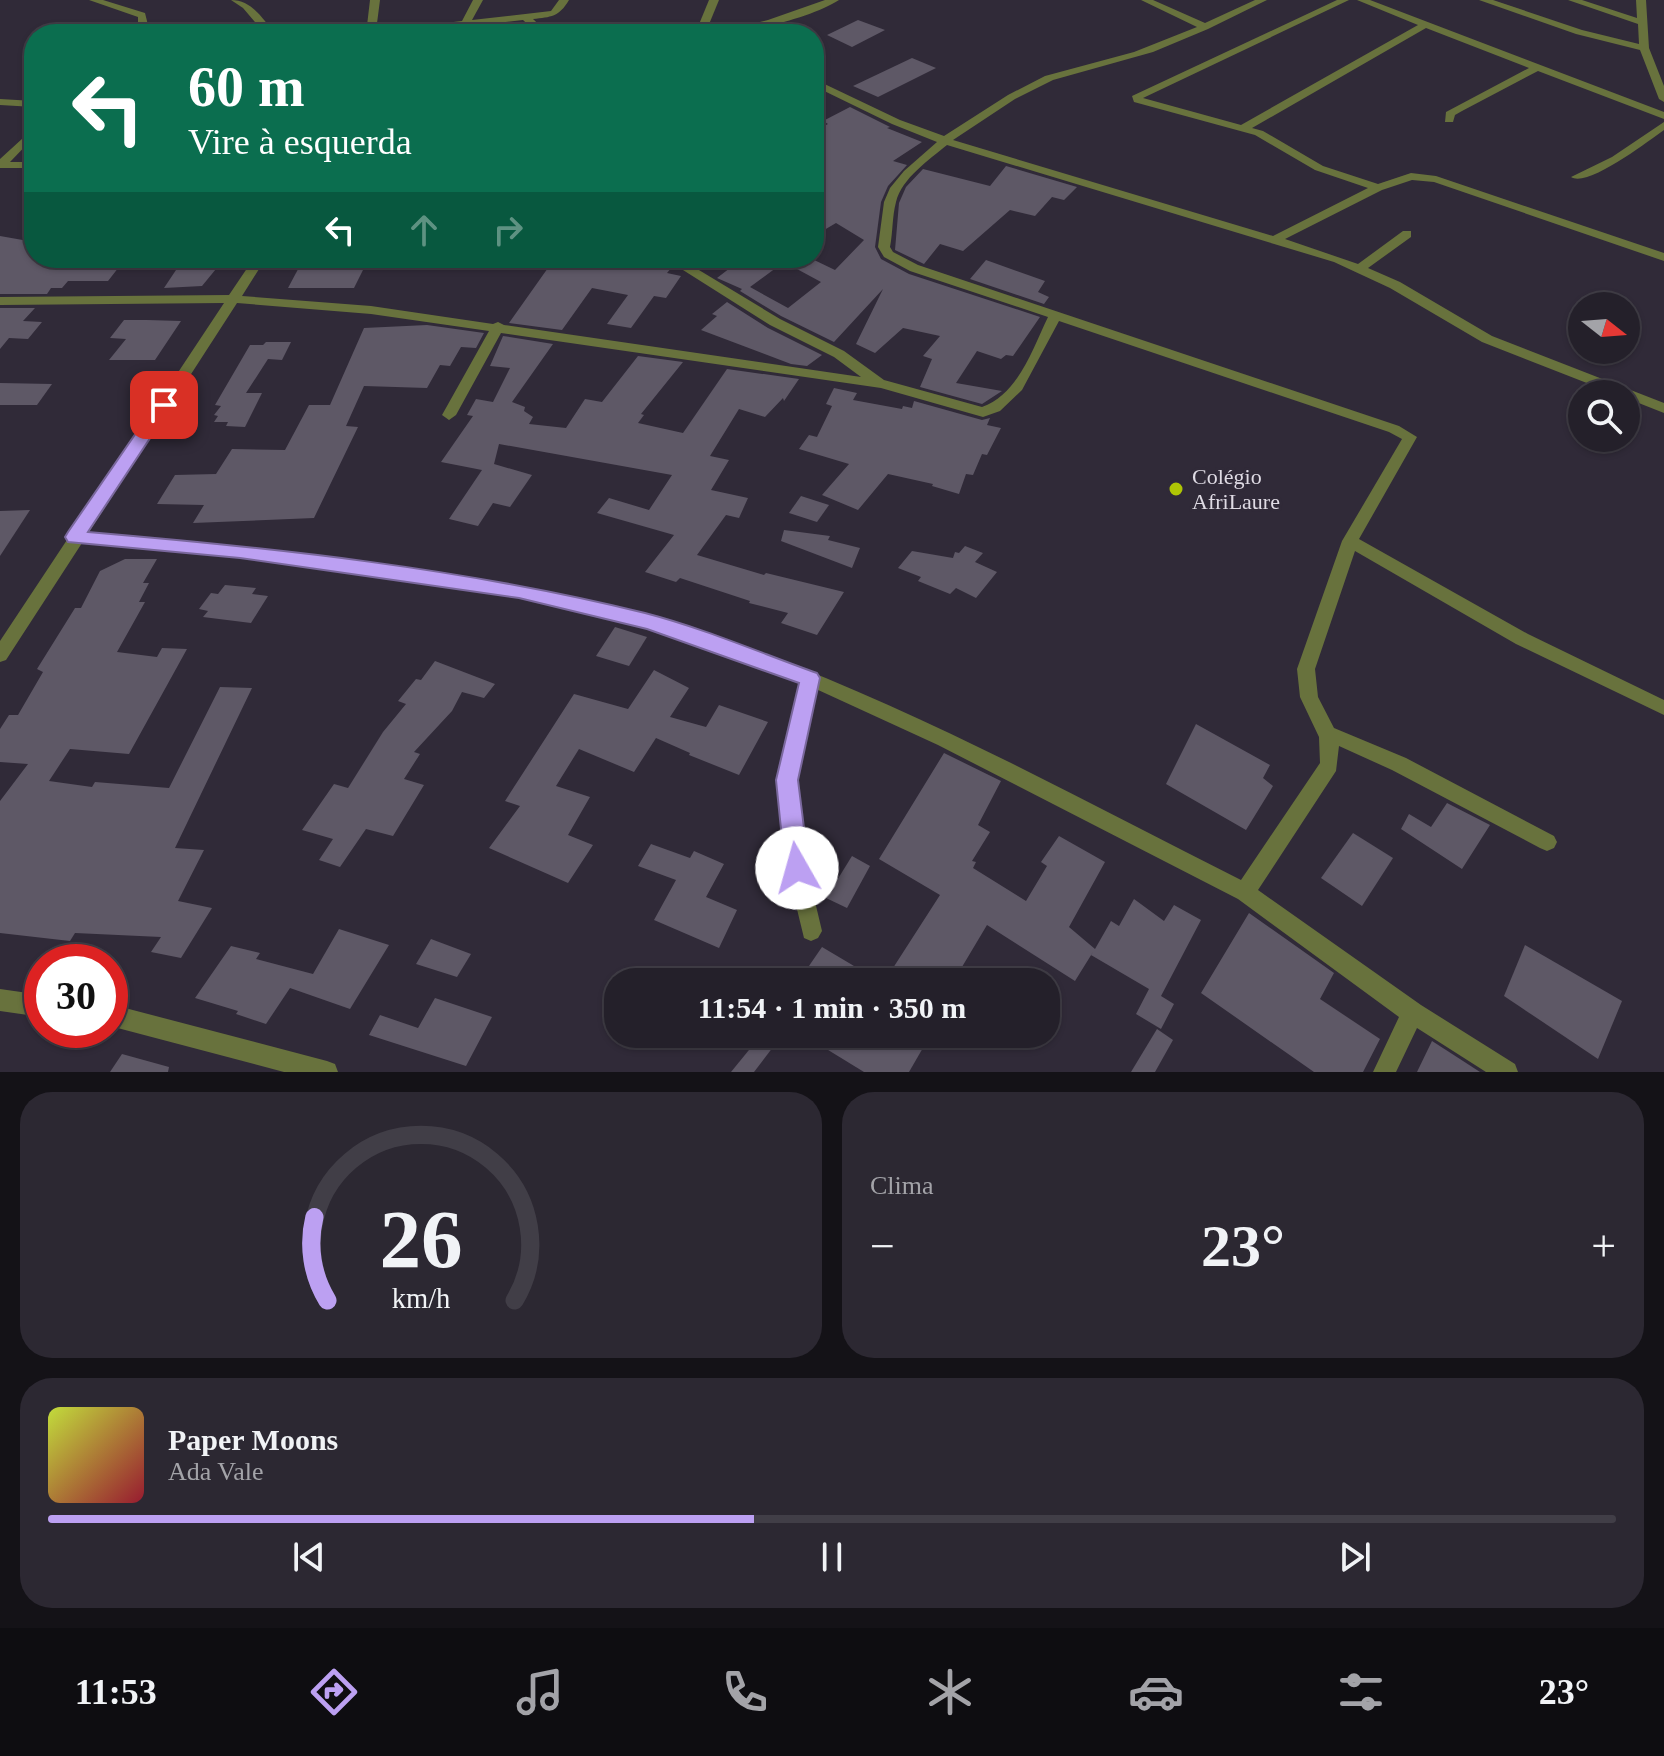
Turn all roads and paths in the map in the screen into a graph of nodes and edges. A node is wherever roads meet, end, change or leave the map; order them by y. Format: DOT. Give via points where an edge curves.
graph roads {
  1 [pos="94,0"];
  2 [pos="236,0"];
  3 [pos="375,0"];
  4 [pos="478,0"];
  5 [pos="564,0"];
  6 [pos="714,0"];
  7 [pos="834,0"];
  8 [pos="1146,0"];
  9 [pos="1262,0"];
  10 [pos="1344,0"];
  11 [pos="1362,0"];
  12 [pos="1484,0"];
  13 [pos="1573,0"];
  14 [pos="1641,0"];
  15 [pos="525,17"];
  16 [pos="466,22"];
  17 [pos="1644,23"];
  18 [pos="143,24"];
  19 [pos="261,24"];
  20 [pos="372,24"];
  21 [pos="455,24"];
  22 [pos="533,24"];
  23 [pos="704,24"];
  24 [pos="762,24"];
  25 [pos="1425,25"];
  26 [pos="1205,27"];
  27 [pos="1644,48"];
  28 [pos="1538,67"];
  29 [pos="824,87"];
  30 [pos="1664,99"];
  31 [pos="0,102"];
  32 [pos="24,103"];
  33 [pos="1664,116"];
  34 [pos="1449,120"];
  35 [pos="1664,125"];
  36 [pos="1242,129"];
  37 [pos="24,141"];
  38 [pos="946,141"];
  39 [pos="0,165"];
  40 [pos="24,165"];
  41 [pos="1577,177"];
  42 [pos="1378,188"];
  43 [pos="1407,234"];
  44 [pos="1276,239"];
  45 [pos="1664,257"];
  46 [pos="254,268"];
  47 [pos="686,268"];
  48 [pos="1360,268"];
  49 [pos="236,299"];
  50 [pos="0,301"];
  51 [pos="1055,316"];
  52 [pos="498,326"];
  53 [pos="882,384"];
  54 [pos="1664,408"];
  55 [pos="449,415"];
  56 [pos="75,537"];
  57 [pos="1350,541"];
  58 [pos="0,655"];
  59 [pos="810,678"];
  60 [pos="1664,708"];
  61 [pos="1330,734"];
  62 [pos="1547,842"];
  63 [pos="1245,892"];
  64 [pos="811,931"];
  65 [pos="0,1000"];
  66 [pos="24,1003"];
  67 [pos="1413,1013"];
  68 [pos="128,1020"];
  69 [pos="327,1072"];
  70 [pos="1384,1072"];
  71 [pos="1507,1072"];
  1 -- 18 [label="street" via="142,15"];
  2 -- 19 [label="street"];
  3 -- 20 [label="street"];
  4 -- 16 [label="street"];
  5 -- 15 [label="street" via="556,13"];
  6 -- 23 [label="street"];
  7 -- 24 [label="street"];
  8 -- 26 [label="street"];
  9 -- 26 [label="street"];
  10 -- 36 [label="street" via="1137,96 1139,102"];
  11 -- 25 [label="street"];
  12 -- 27 [label="street"];
  13 -- 17 [label="street"];
  14 -- 17 [label="street"];
  15 -- 16 [label="street"];
  15 -- 22 [label="street"];
  16 -- 21 [label="street"];
  17 -- 27 [label="street"];
  25 -- 28 [label="street"];
  25 -- 36 [label="street"];
  26 -- 38 [label="street" via="1151,50 1046,79"];
  27 -- 30 [label="street"];
  28 -- 33 [label="street"];
  28 -- 34 [label="street" via="1458,109"];
  29 -- 38 [label="street"];
  31 -- 32 [label="street"];
  35 -- 41 [label="street" via="1616,159"];
  36 -- 42 [label="street" via="1335,175"];
  37 -- 39 [label="street"];
  38 -- 44 [label="street"];
  38 -- 51 [label="street" via="895,190 886,217 888,254 914,268"];
  39 -- 40 [label="street"];
  42 -- 44 [label="street"];
  42 -- 45 [label="street" via="1411,176 1436,179"];
  43 -- 48 [label="street"];
  44 -- 48 [label="street"];
  46 -- 49 [label="street"];
  47 -- 53 [label="street"];
  48 -- 54 [label="street" via="1487,339"];
  49 -- 50 [label="street"];
  49 -- 52 [label="street"];
  49 -- 56 [label="street"];
  51 -- 53 [label="street" via="1012,395 995,410 983,412"];
  51 -- 57 [label="street" via="1410,437"];
  52 -- 53 [label="street"];
  52 -- 55 [label="street"];
  56 -- 58 [label="street"];
  56 -- 59 [label="street" via="240,552 519,591 649,622"];
  57 -- 60 [label="street" via="1522,639"];
  57 -- 61 [label="street" via="1304,688"];
  59 -- 63 [label="street" via="945,739"];
  59 -- 64 [label="street" via="787,780"];
  61 -- 62 [label="street"];
  61 -- 63 [label="street" via="1329,765"];
  63 -- 67 [label="street"];
  65 -- 66 [label="street"];
  67 -- 70 [label="street"];
  67 -- 71 [label="street"];
  68 -- 69 [label="street"];
}
